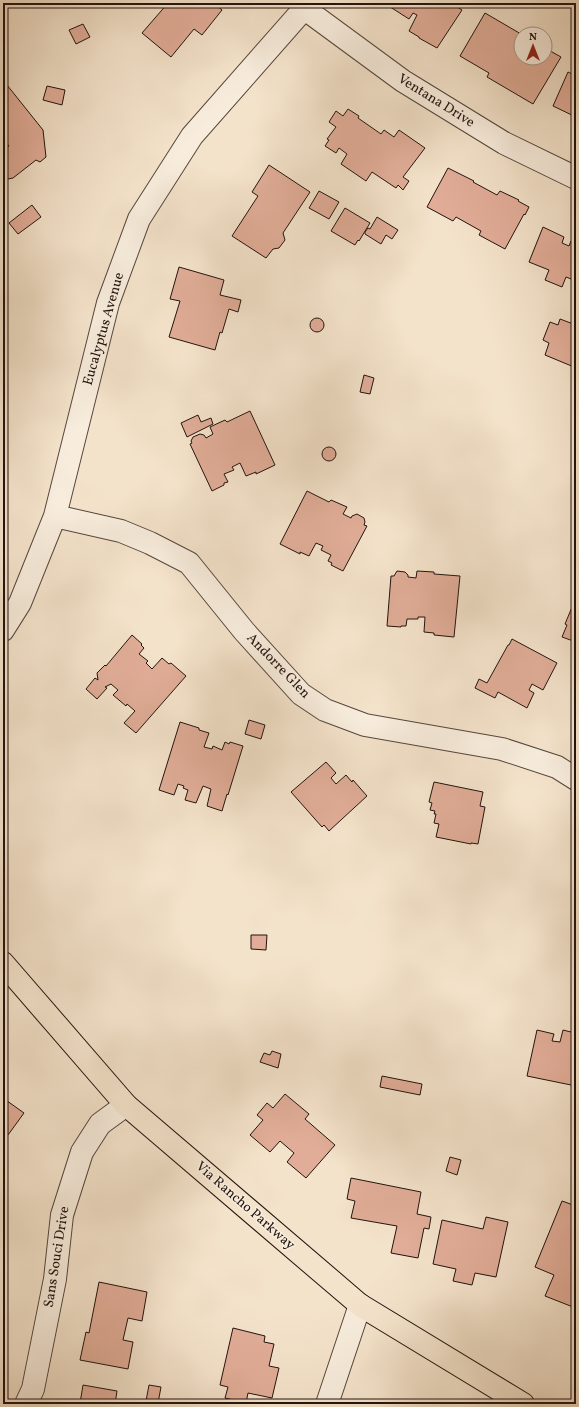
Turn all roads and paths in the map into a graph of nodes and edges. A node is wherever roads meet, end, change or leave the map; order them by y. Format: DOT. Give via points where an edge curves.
graph roads {
  1 [pos="307,6"];
  2 [pos="576,178"];
  3 [pos="55,516"];
  4 [pos="3,630"];
  5 [pos="576,779"];
  6 [pos="3,964"];
  7 [pos="126,1105"];
  8 [pos="360,1305"];
  9 [pos="26,1404"];
  10 [pos="327,1404"];
  11 [pos="523,1404"];
  1 -- 2 [label="street, Ventana Drive" via="402,81 504,143"];
  1 -- 3 [label="street, Eucalyptus Avenue" via="192,136 139,219 108,303"];
  3 -- 4 [label="street, Eucalyptus Avenue" via="20,602"];
  3 -- 5 [label="street, Andorre Glen" via="121,531 188,563 244,631 301,694 325,710 365,725 502,748 557,767"];
  6 -- 7 [label="main road, Via Rancho Parkway"];
  7 -- 8 [label="main road, Via Rancho Parkway"];
  7 -- 9 [label="street, Sans Souci Drive" via="100,1124 82,1152 62,1215 55,1279 33,1389"];
  8 -- 10 [label="street"];
  8 -- 11 [label="main road, Via Rancho Parkway"];
}
